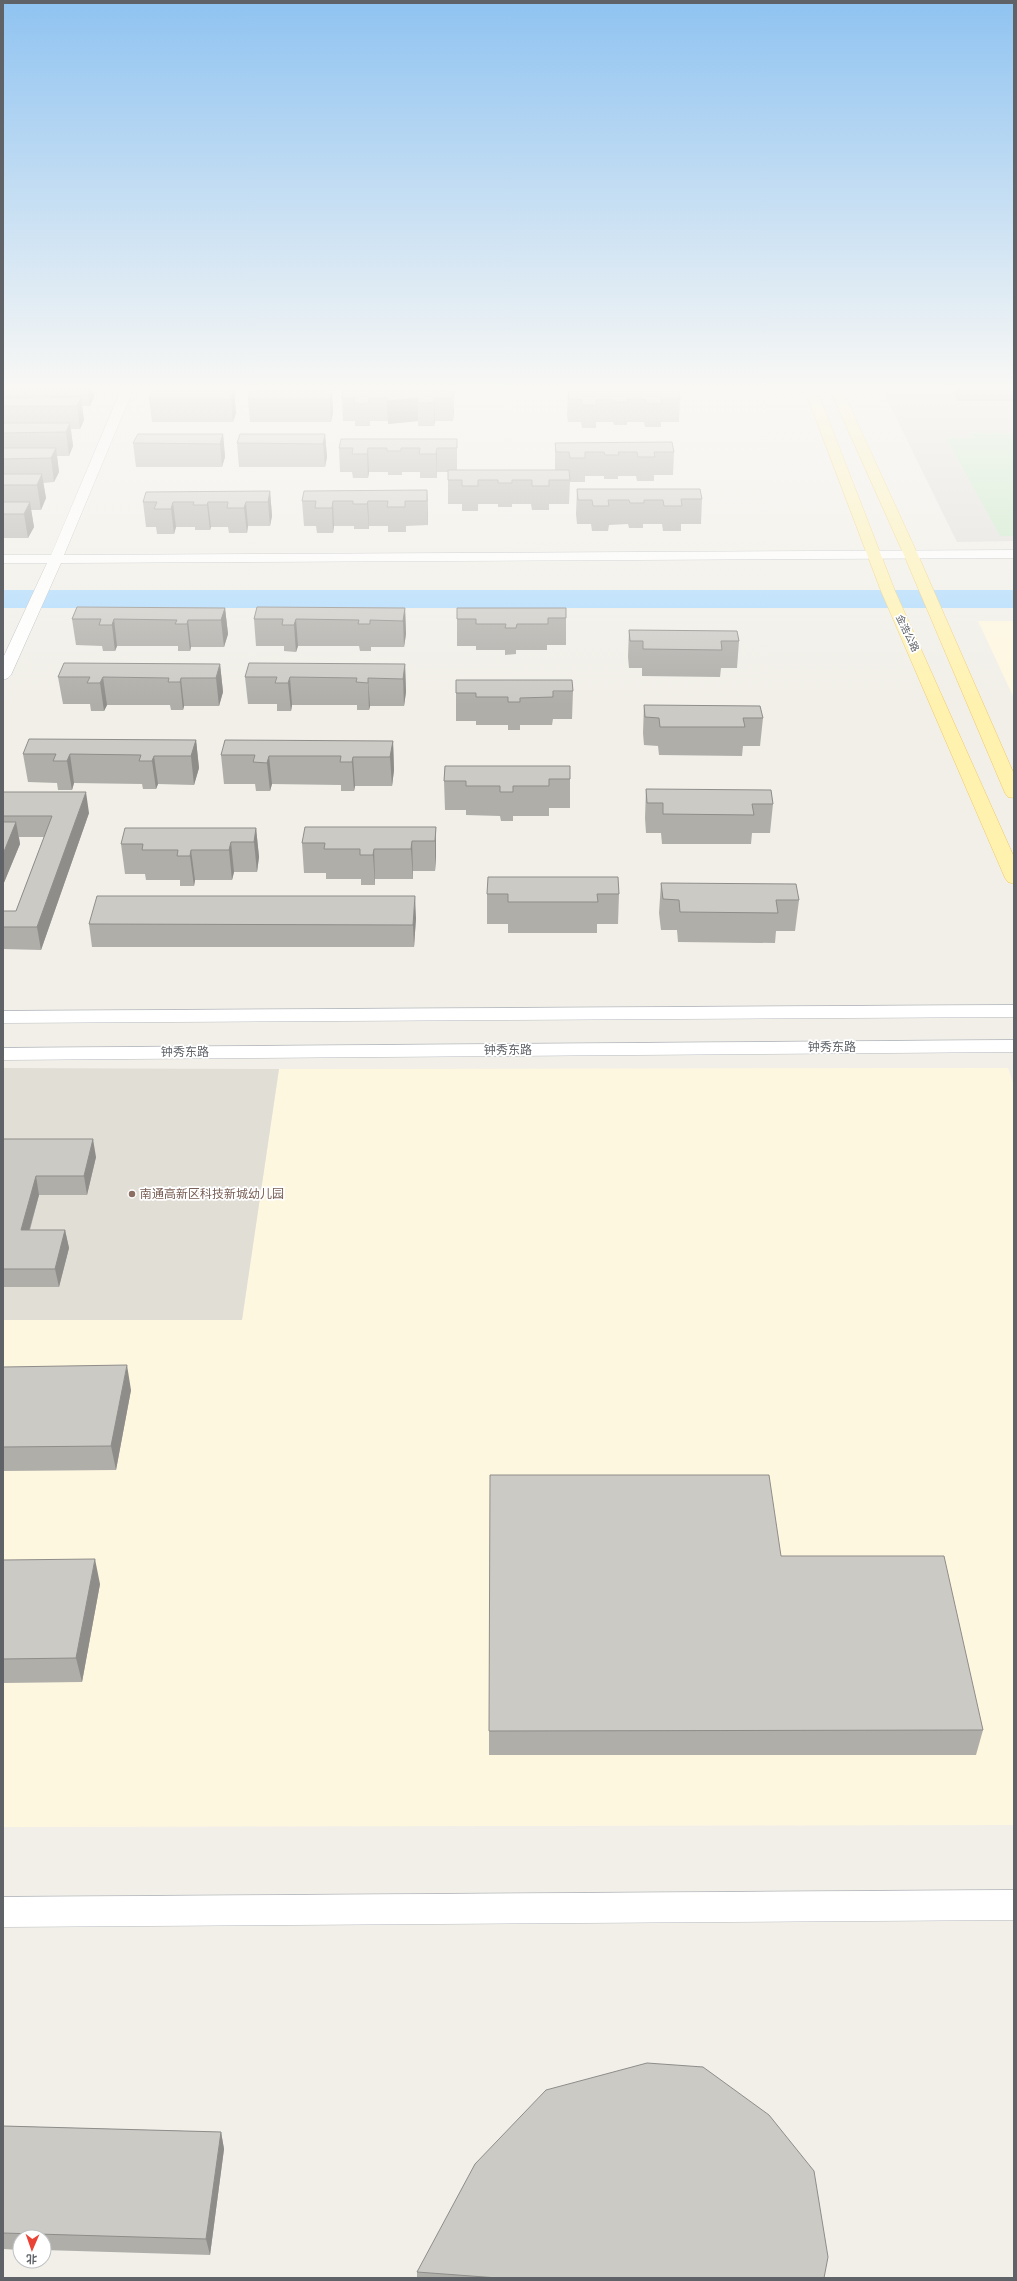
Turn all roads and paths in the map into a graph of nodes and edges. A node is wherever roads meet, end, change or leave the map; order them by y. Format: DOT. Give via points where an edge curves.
graph roads {
  1 [pos="84,491"];
  2 [pos="851,491"];
  3 [pos="882,491"];
  4 [pos="875,554"];
  5 [pos="1014,554"];
  6 [pos="911,555"];
  7 [pos="56,558"];
  8 [pos="3,559"];
  9 [pos="3,675"];
  10 [pos="1014,793"];
  11 [pos="1014,878"];
  12 [pos="1014,1011"];
  13 [pos="3,1017"];
  14 [pos="1014,1046"];
  15 [pos="3,1054"];
  16 [pos="1014,1905"];
  17 [pos="3,1912"];
  1 -- 7 [label="street"];
  2 -- 4 [label="main road, 金浩公路"];
  3 -- 6 [label="main road"];
  4 -- 6 [label="street"];
  4 -- 7 [label="street"];
  4 -- 11 [label="main road, 金浩公路" via="888,591 916,649"];
  5 -- 6 [label="street"];
  6 -- 10 [label="main road"];
  7 -- 8 [label="street"];
  7 -- 9 [label="street"];
  12 -- 13 [label="street"];
  14 -- 15 [label="street, 钟秀东路"];
  16 -- 17 [label="street"];
}
